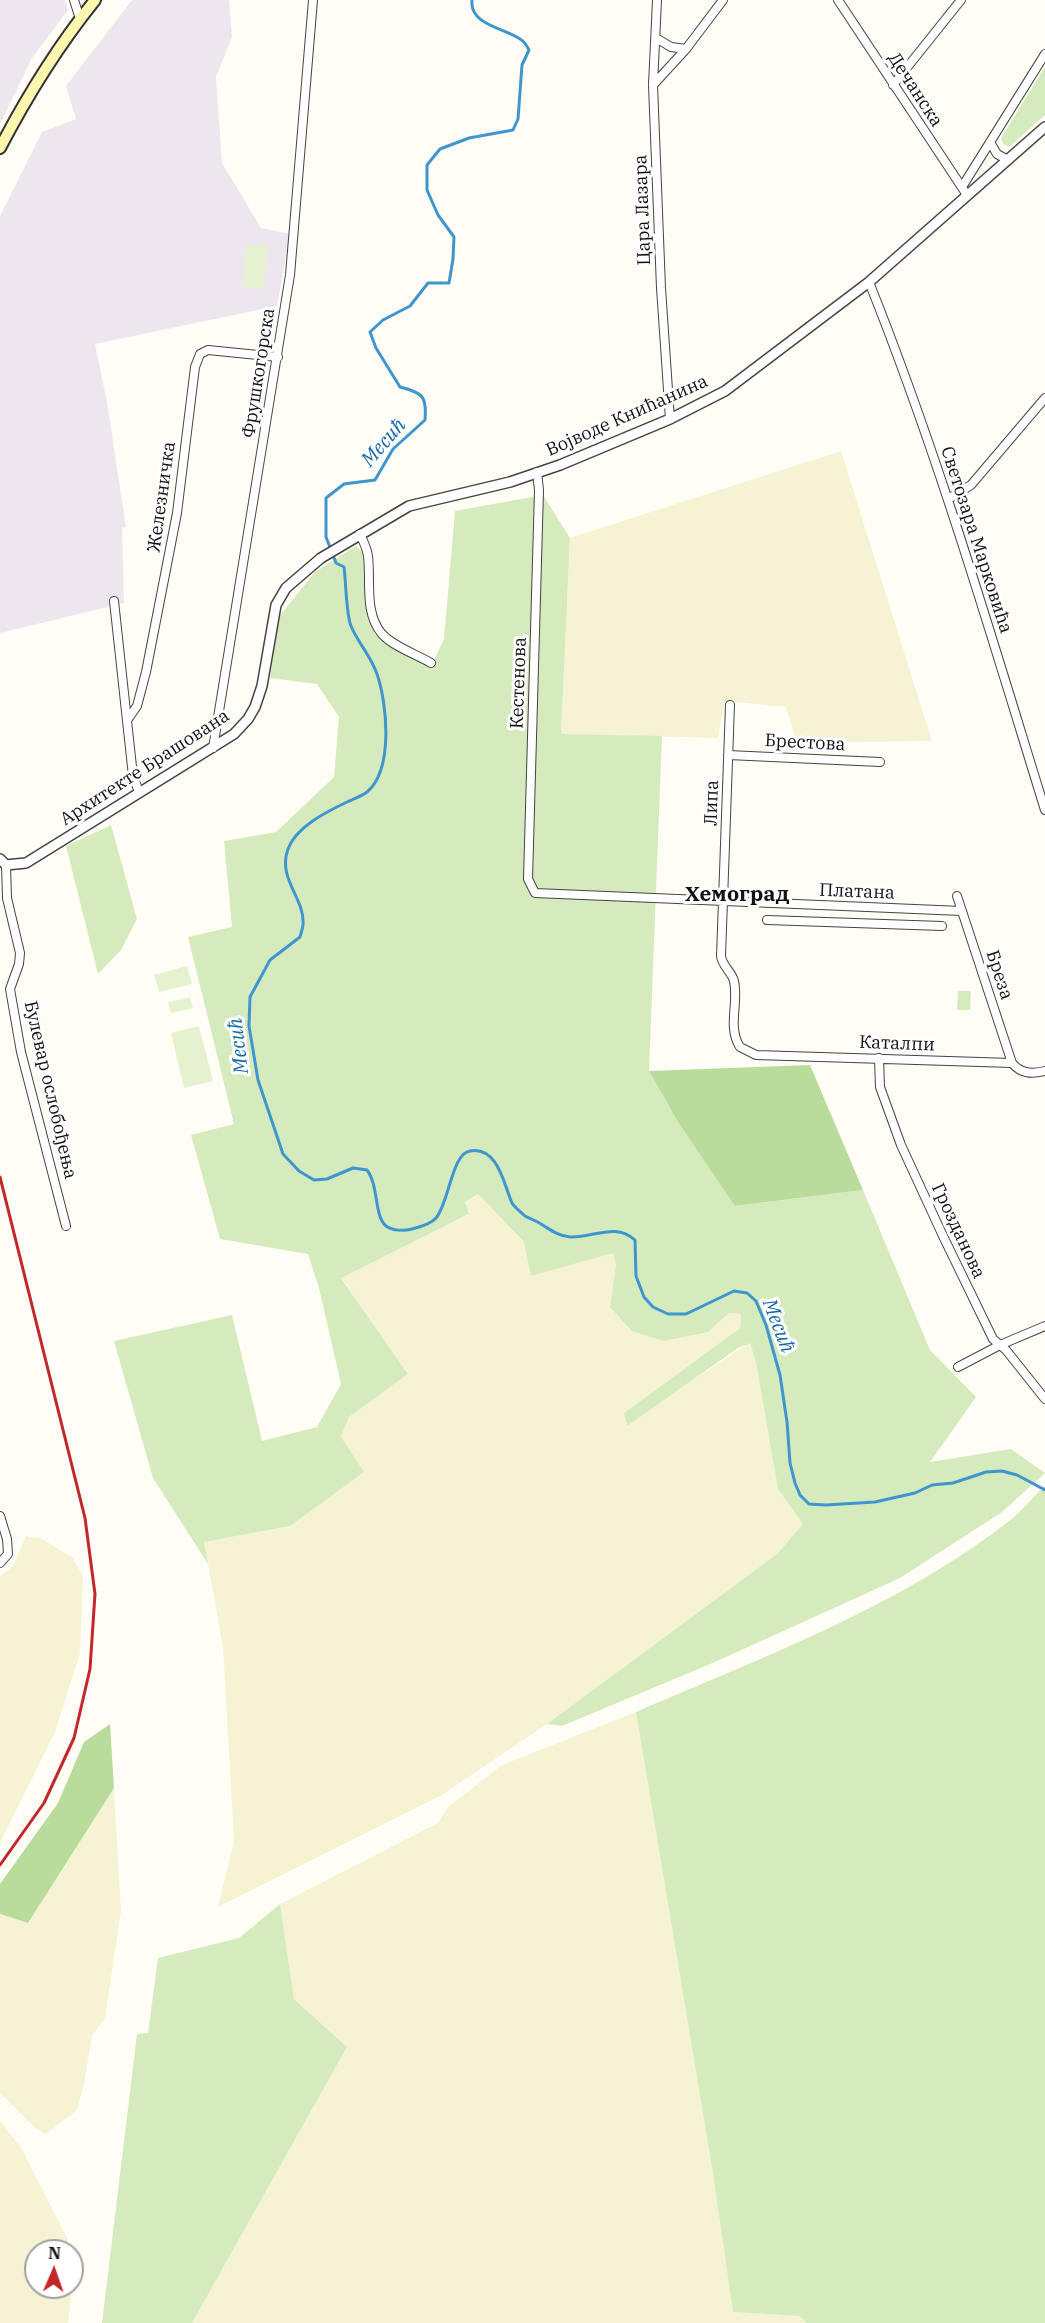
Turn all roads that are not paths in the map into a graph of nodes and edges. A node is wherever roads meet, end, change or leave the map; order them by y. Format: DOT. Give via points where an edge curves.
graph roads {
  1 [pos="74,0"];
  2 [pos="95,0"];
  3 [pos="312,0"];
  4 [pos="657,0"];
  5 [pos="723,0"];
  6 [pos="838,0"];
  7 [pos="962,0"];
  8 [pos="80,19"];
  9 [pos="656,38"];
  10 [pos="686,49"];
  11 [pos="1045,54"];
  12 [pos="653,85"];
  13 [pos="893,85"];
  14 [pos="1045,126"];
  15 [pos="990,142"];
  16 [pos="0,148"];
  17 [pos="1008,160"];
  18 [pos="964,191"];
  19 [pos="869,282"];
  20 [pos="278,357"];
  21 [pos="1045,398"];
  22 [pos="670,419"];
  23 [pos="537,472"];
  24 [pos="948,499"];
  25 [pos="360,534"];
  26 [pos="337,548"];
  27 [pos="114,601"];
  28 [pos="431,663"];
  29 [pos="730,705"];
  30 [pos="128,719"];
  31 [pos="213,748"];
  32 [pos="728,754"];
  33 [pos="880,762"];
  34 [pos="139,792"];
  35 [pos="1045,810"];
  36 [pos="3,862"];
  37 [pos="535,892"];
  38 [pos="957,896"];
  39 [pos="723,902"];
  40 [pos="886,908"];
  41 [pos="962,911"];
  42 [pos="767,920"];
  43 [pos="885,924"];
  44 [pos="942,926"];
  45 [pos="744,1051"];
  46 [pos="879,1058"];
  47 [pos="1012,1063"];
  48 [pos="1045,1071"];
  49 [pos="66,1226"];
  50 [pos="1045,1326"];
  51 [pos="1000,1345"];
  52 [pos="958,1367"];
  53 [pos="1045,1399"];
  54 [pos="0,1516"];
  55 [pos="0,1563"];
  1 -- 8 [label="street"];
  2 -- 8 [label="main road"];
  3 -- 20 [label="street, Фрушкогорска" via="290,275"];
  4 -- 9 [label="street, Цара Лазара"];
  5 -- 10 [label="street"];
  6 -- 13 [label="street, Дечанска"];
  7 -- 13 [label="street"];
  8 -- 16 [label="main road" via="22,106"];
  9 -- 10 [label="street" via="671,47"];
  9 -- 12 [label="street, Цара Лазара"];
  10 -- 12 [label="street"];
  11 -- 15 [label="street, Војводе Книћанина"];
  12 -- 22 [label="street, Цара Лазара"];
  13 -- 18 [label="street, Дечанска"];
  14 -- 17 [label="street, Војводе Книћанина"];
  15 -- 17 [label="street" via="997,154"];
  15 -- 18 [label="street, Војводе Книћанина"];
  17 -- 18 [label="street, Војводе Книћанина"];
  18 -- 19 [label="street, Војводе Книћанина"];
  19 -- 22 [label="street, Војводе Книћанина" via="725,391"];
  19 -- 24 [label="street, Светозара Марковића"];
  20 -- 30 [label="street, Железничка" via="208,350 197,360 177,513 146,672"];
  20 -- 31 [label="street, Фрушкогорска"];
  21 -- 24 [label="street" via="971,485"];
  22 -- 23 [label="street, Војводе Книћанина"];
  23 -- 25 [label="street, Војводе Книћанина" via="409,506"];
  23 -- 37 [label="street, Кестенова" via="528,879"];
  24 -- 35 [label="street, Светозара Марковића"];
  25 -- 26 [label="street, Војводе Книћанина"];
  25 -- 28 [label="street" via="368,556 370,605 376,623 388,638"];
  26 -- 31 [label="street, Архитекте Брашована" via="286,588 276,604 262,686 252,713 234,734"];
  27 -- 30 [label="street"];
  29 -- 32 [label="street, Липа"];
  30 -- 34 [label="street" via="133,776"];
  31 -- 34 [label="street, Архитекте Брашована"];
  32 -- 33 [label="street, Брестова"];
  32 -- 39 [label="street, Липа"];
  34 -- 36 [label="street, Архитекте Брашована" via="26,863"];
  36 -- 49 [label="street, Булевар ослобођења" via="20,953 10,989 21,1052"];
  37 -- 39 [label="street, Платана"];
  38 -- 41 [label="street, Бреза"];
  39 -- 40 [label="street, Платана"];
  39 -- 45 [label="street, Липа" via="721,960 734,980 734,1035"];
  40 -- 41 [label="street, Платана"];
  40 -- 43 [label="street"];
  41 -- 47 [label="street, Бреза"];
  42 -- 43 [label="street"];
  43 -- 44 [label="street"];
  45 -- 46 [label="street, Каталпи" via="756,1055"];
  46 -- 47 [label="street, Каталпи"];
  46 -- 51 [label="street, Грозданова" via="880,1087 902,1145 993,1339"];
  47 -- 48 [label="street, Каталпи" via="1027,1073"];
  50 -- 51 [label="street"];
  51 -- 52 [label="street"];
  51 -- 53 [label="street, Грозданова"];
  54 -- 55 [label="street" via="8,1554"];
}
